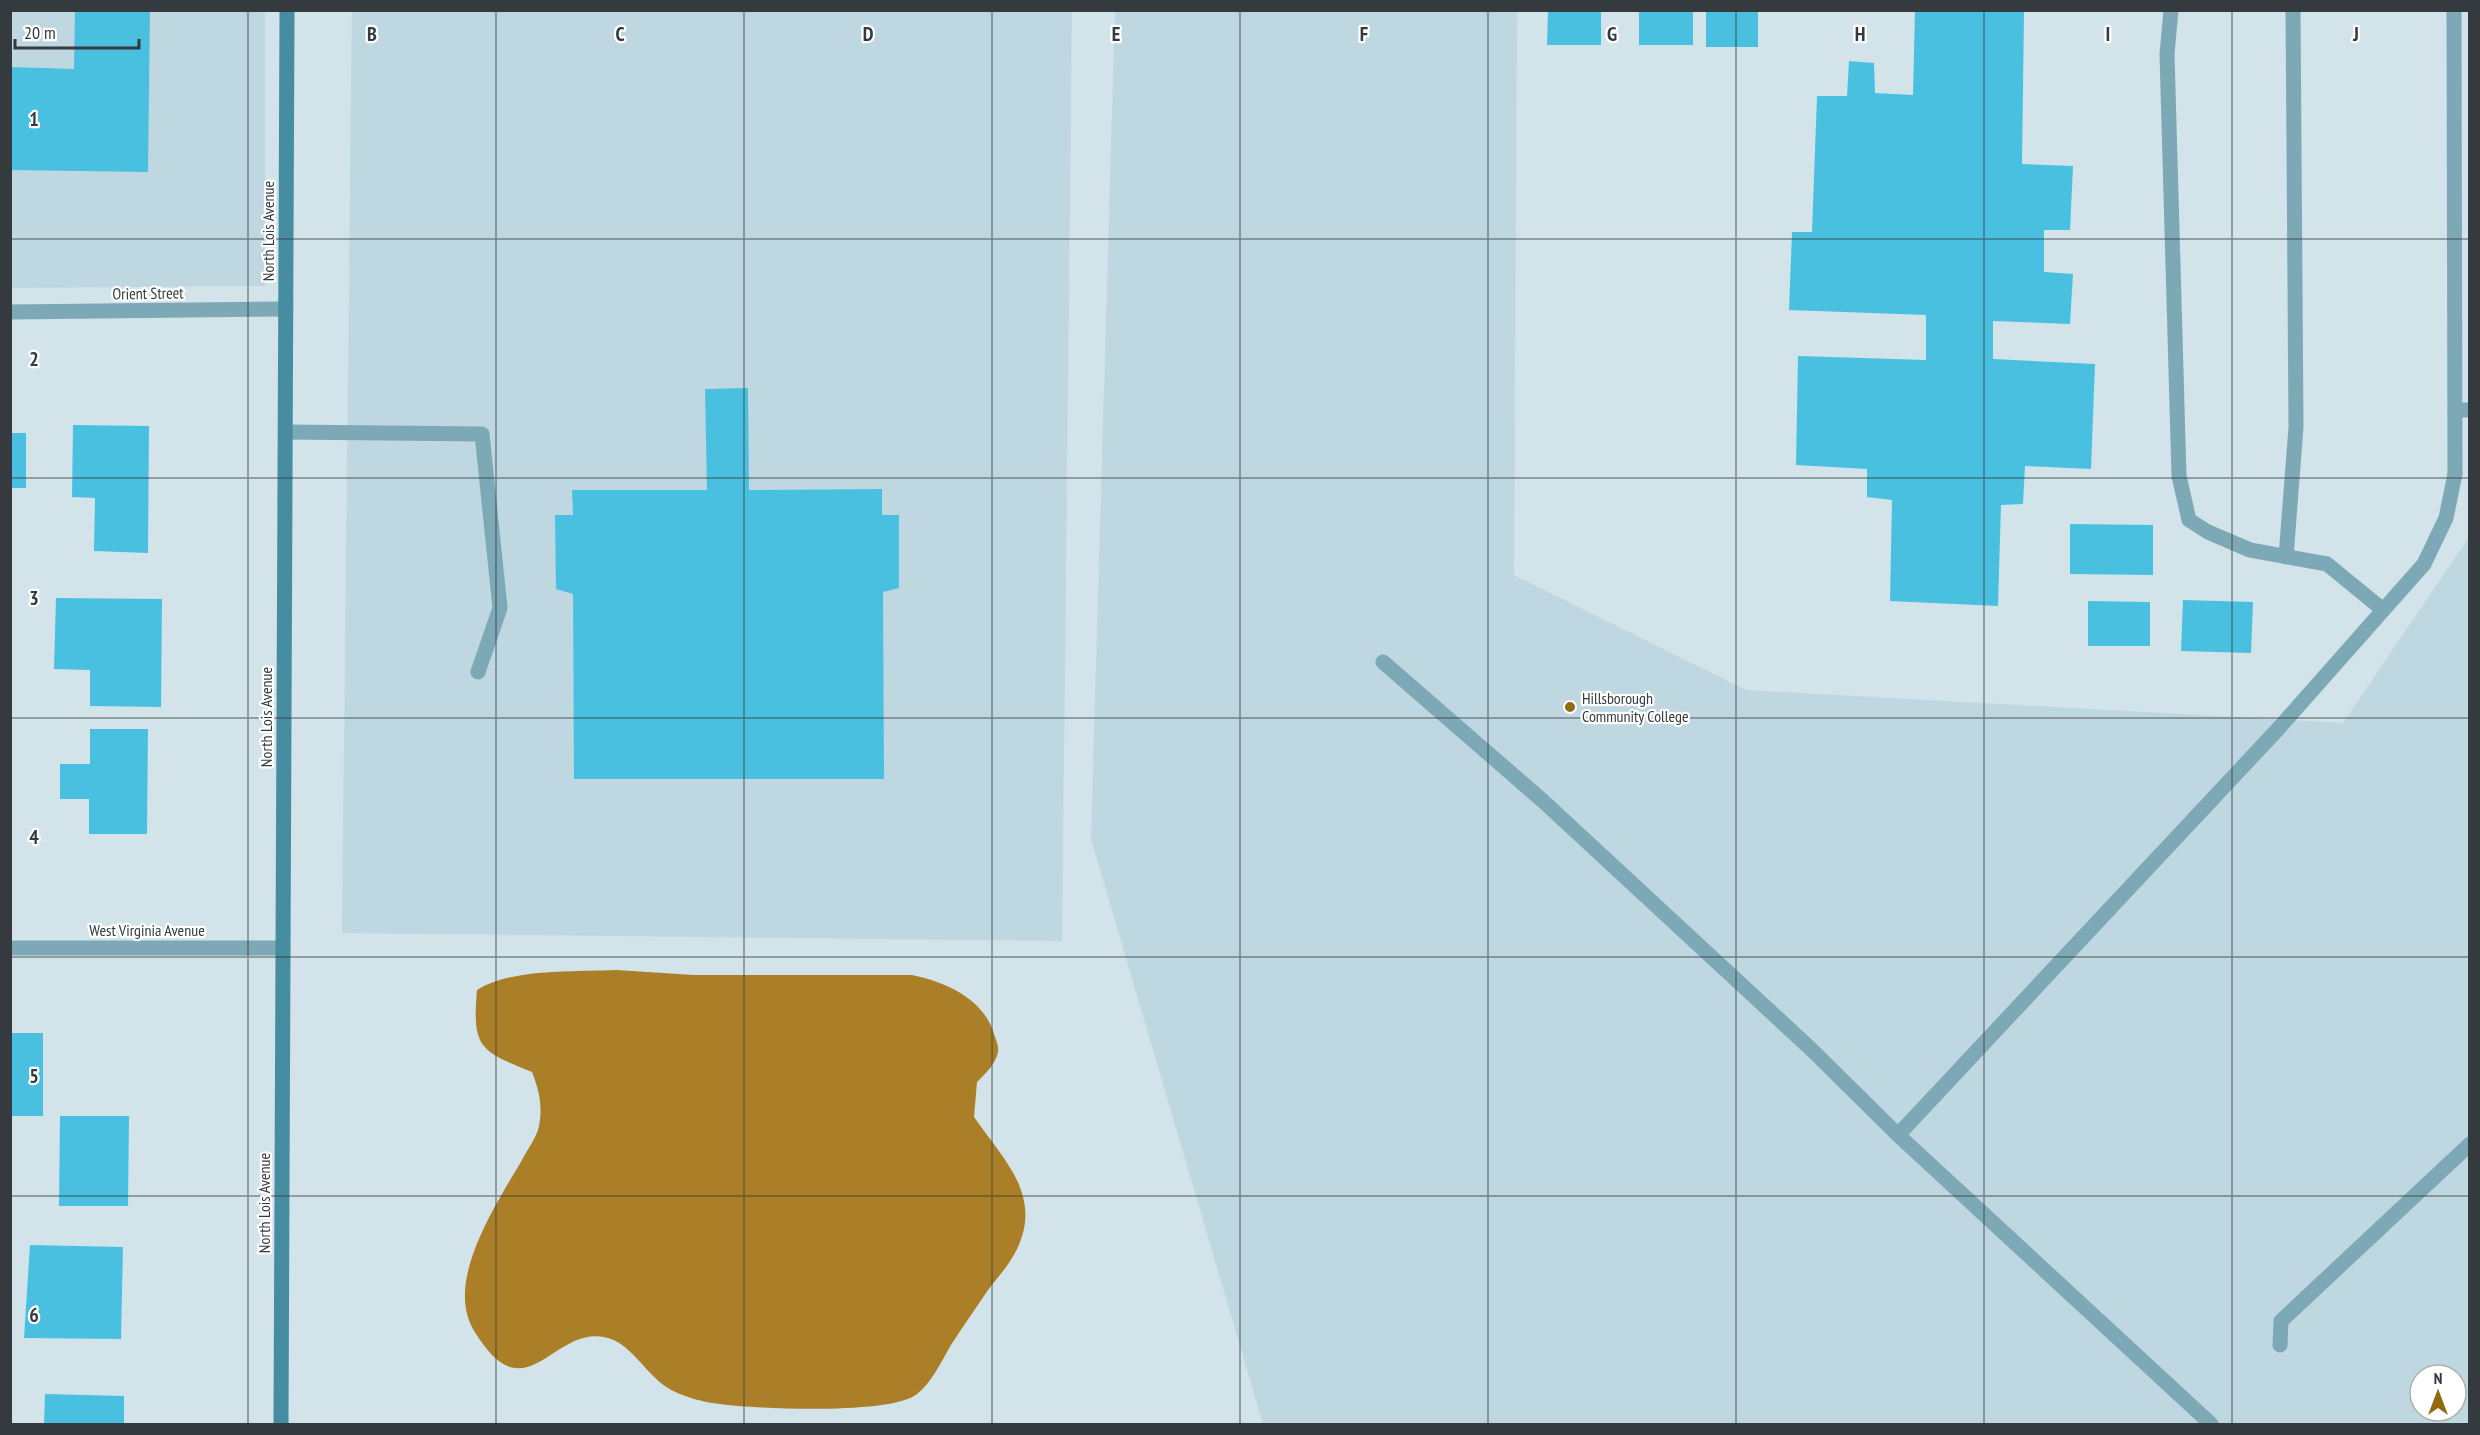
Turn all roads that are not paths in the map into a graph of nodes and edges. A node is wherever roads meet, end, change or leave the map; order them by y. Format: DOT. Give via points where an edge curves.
graph roads {
  1 [pos="286,10"];
  2 [pos="2171,10"];
  3 [pos="2293,10"];
  4 [pos="2454,10"];
  5 [pos="286,309"];
  6 [pos="10,312"];
  7 [pos="2462,410"];
  8 [pos="286,432"];
  9 [pos="2286,557"];
  10 [pos="2382,609"];
  11 [pos="1383,662"];
  12 [pos="478,672"];
  13 [pos="10,948"];
  14 [pos="283,948"];
  15 [pos="1898,1135"];
  16 [pos="2469,1144"];
  17 [pos="2280,1345"];
  18 [pos="280,1425"];
  19 [pos="2211,1425"];
  1 -- 5 [label="street, North Lois Avenue"];
  2 -- 9 [label="street" via="2167,54 2179,476 2189,520 2250,550"];
  3 -- 9 [label="street" via="2296,427"];
  4 -- 7 [label="street"];
  5 -- 6 [label="street, Orient Street"];
  5 -- 8 [label="street, North Lois Avenue"];
  7 -- 10 [label="street" via="2455,474 2437,541 2424,564"];
  8 -- 12 [label="street" via="482,434 500,608"];
  8 -- 14 [label="street, North Lois Avenue"];
  9 -- 10 [label="street" via="2327,564"];
  10 -- 15 [label="street" via="2278,729"];
  11 -- 15 [label="street" via="1551,809 1812,1050"];
  13 -- 14 [label="street, West Virginia Avenue"];
  14 -- 18 [label="street, North Lois Avenue"];
  15 -- 19 [label="street"];
  16 -- 17 [label="street" via="2281,1321"];
}
